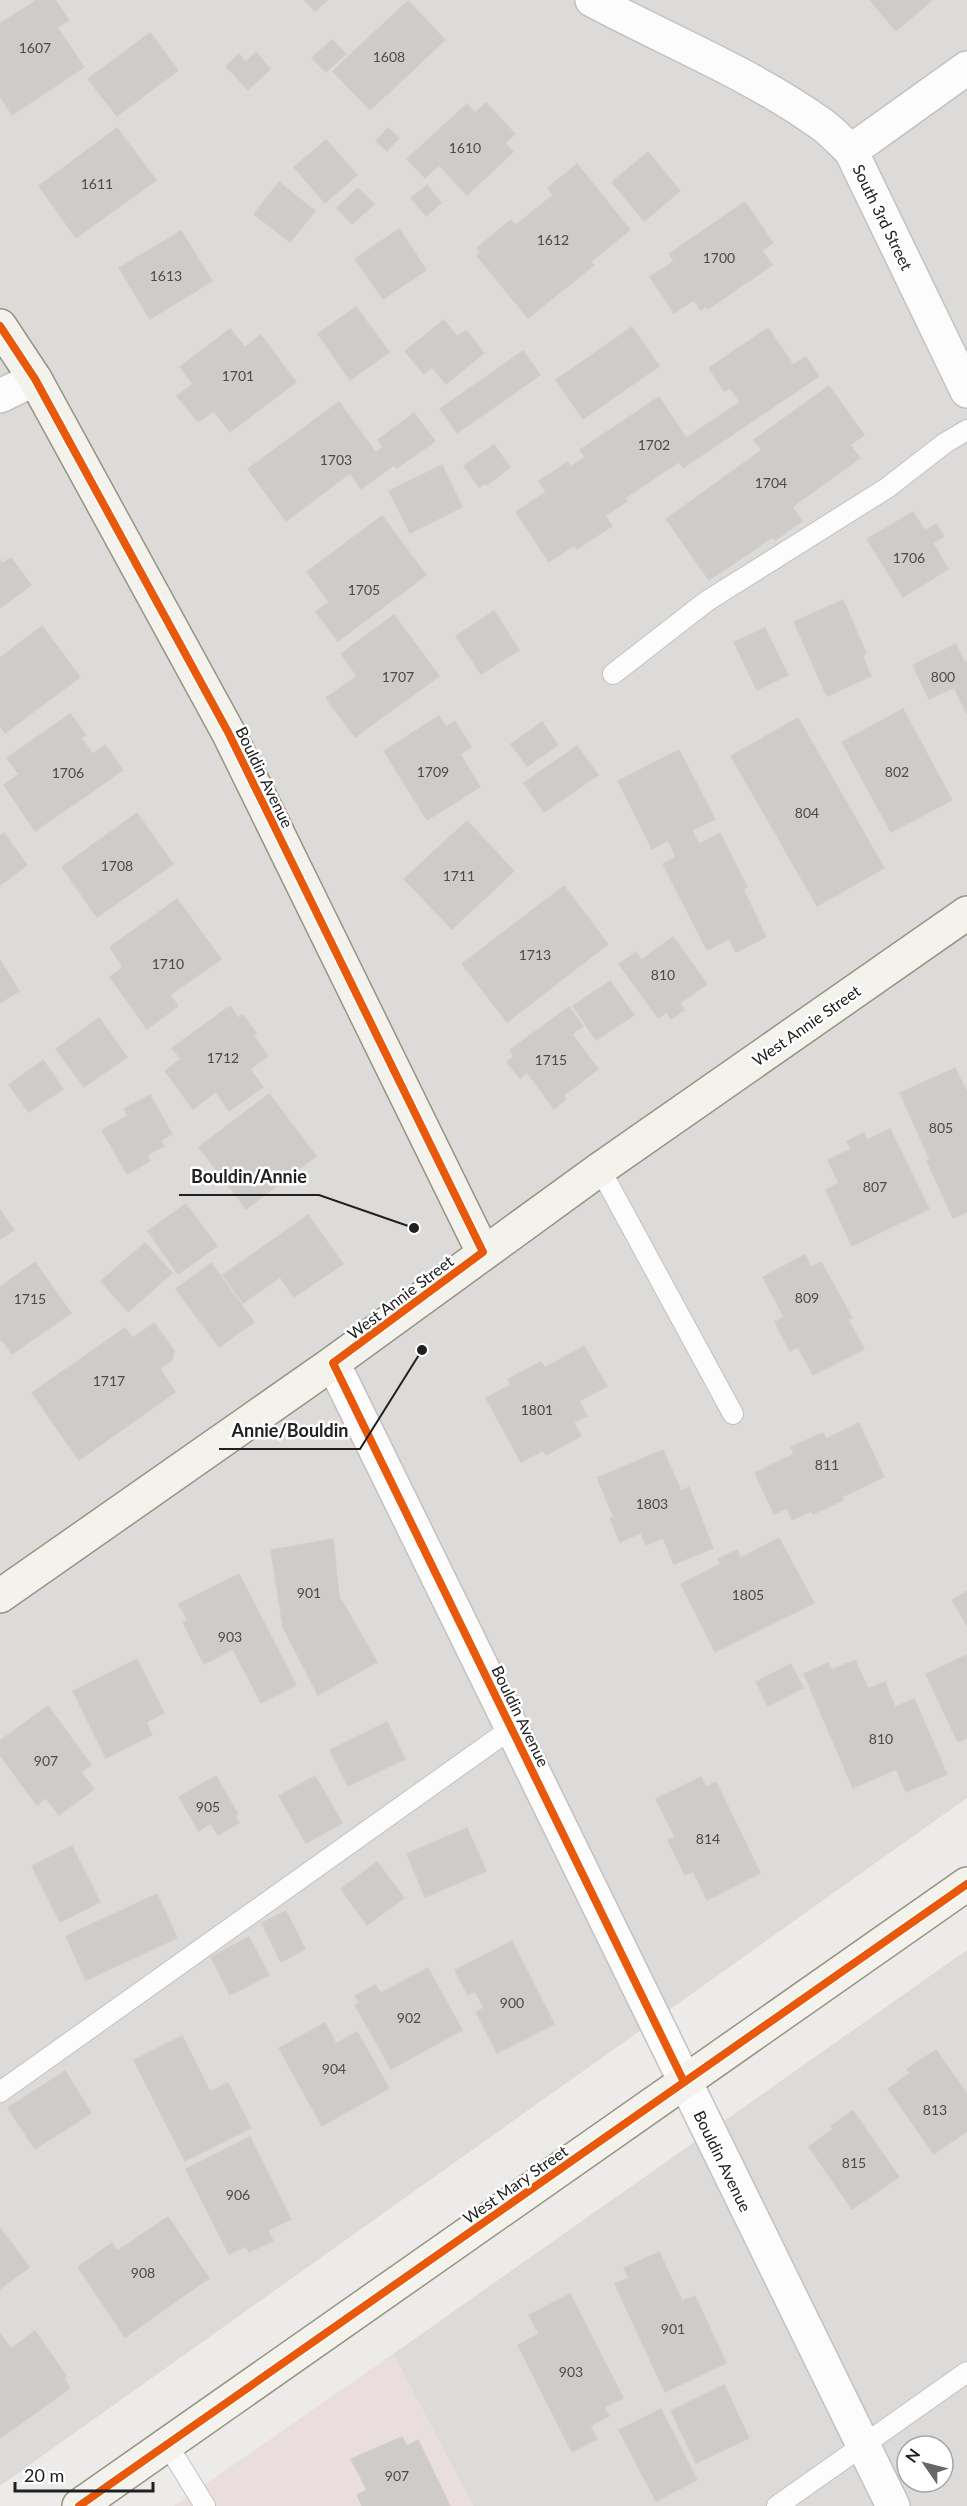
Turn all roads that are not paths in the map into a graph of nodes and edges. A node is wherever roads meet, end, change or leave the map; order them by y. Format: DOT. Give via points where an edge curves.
graph roads {
  1 [pos="592,0"];
  2 [pos="967,68"];
  3 [pos="851,152"];
  4 [pos="0,326"];
  5 [pos="35,379"];
  6 [pos="967,391"];
  7 [pos="0,396"];
  8 [pos="967,430"];
  9 [pos="613,674"];
  10 [pos="967,913"];
  11 [pos="600,1169"];
  12 [pos="483,1252"];
  13 [pos="333,1363"];
  14 [pos="733,1414"];
  15 [pos="2,1588"];
  16 [pos="512,1728"];
  17 [pos="967,1884"];
  18 [pos="684,2082"];
  19 [pos="0,2092"];
  20 [pos="967,2372"];
  21 [pos="167,2444"];
  22 [pos="863,2445"];
  23 [pos="79,2506"];
  24 [pos="204,2506"];
  25 [pos="777,2506"];
  26 [pos="893,2506"];
  1 -- 3 [label="street, South 3rd Street" via="780,98 819,122"];
  2 -- 3 [label="street"];
  3 -- 6 [label="street, South 3rd Street"];
  4 -- 5 [label="street, Bouldin Avenue"];
  5 -- 7 [label="street"];
  5 -- 12 [label="street, Bouldin Avenue" via="228,732"];
  8 -- 9 [label="lane" via="887,488 707,601"];
  10 -- 11 [label="street, West Annie Street"];
  11 -- 12 [label="street, West Annie Street"];
  11 -- 14 [label="lane"];
  12 -- 13 [label="street, West Annie Street"];
  13 -- 15 [label="street, West Annie Street"];
  13 -- 16 [label="street, Bouldin Avenue"];
  16 -- 18 [label="street, Bouldin Avenue"];
  16 -- 19 [label="lane"];
  17 -- 18 [label="street, West Mary Street"];
  18 -- 21 [label="street, West Mary Street"];
  18 -- 22 [label="street, Bouldin Avenue"];
  20 -- 22 [label="lane"];
  21 -- 23 [label="street, West Mary Street"];
  21 -- 24 [label="lane"];
  22 -- 25 [label="lane"];
  22 -- 26 [label="street, Bouldin Avenue"];
}
